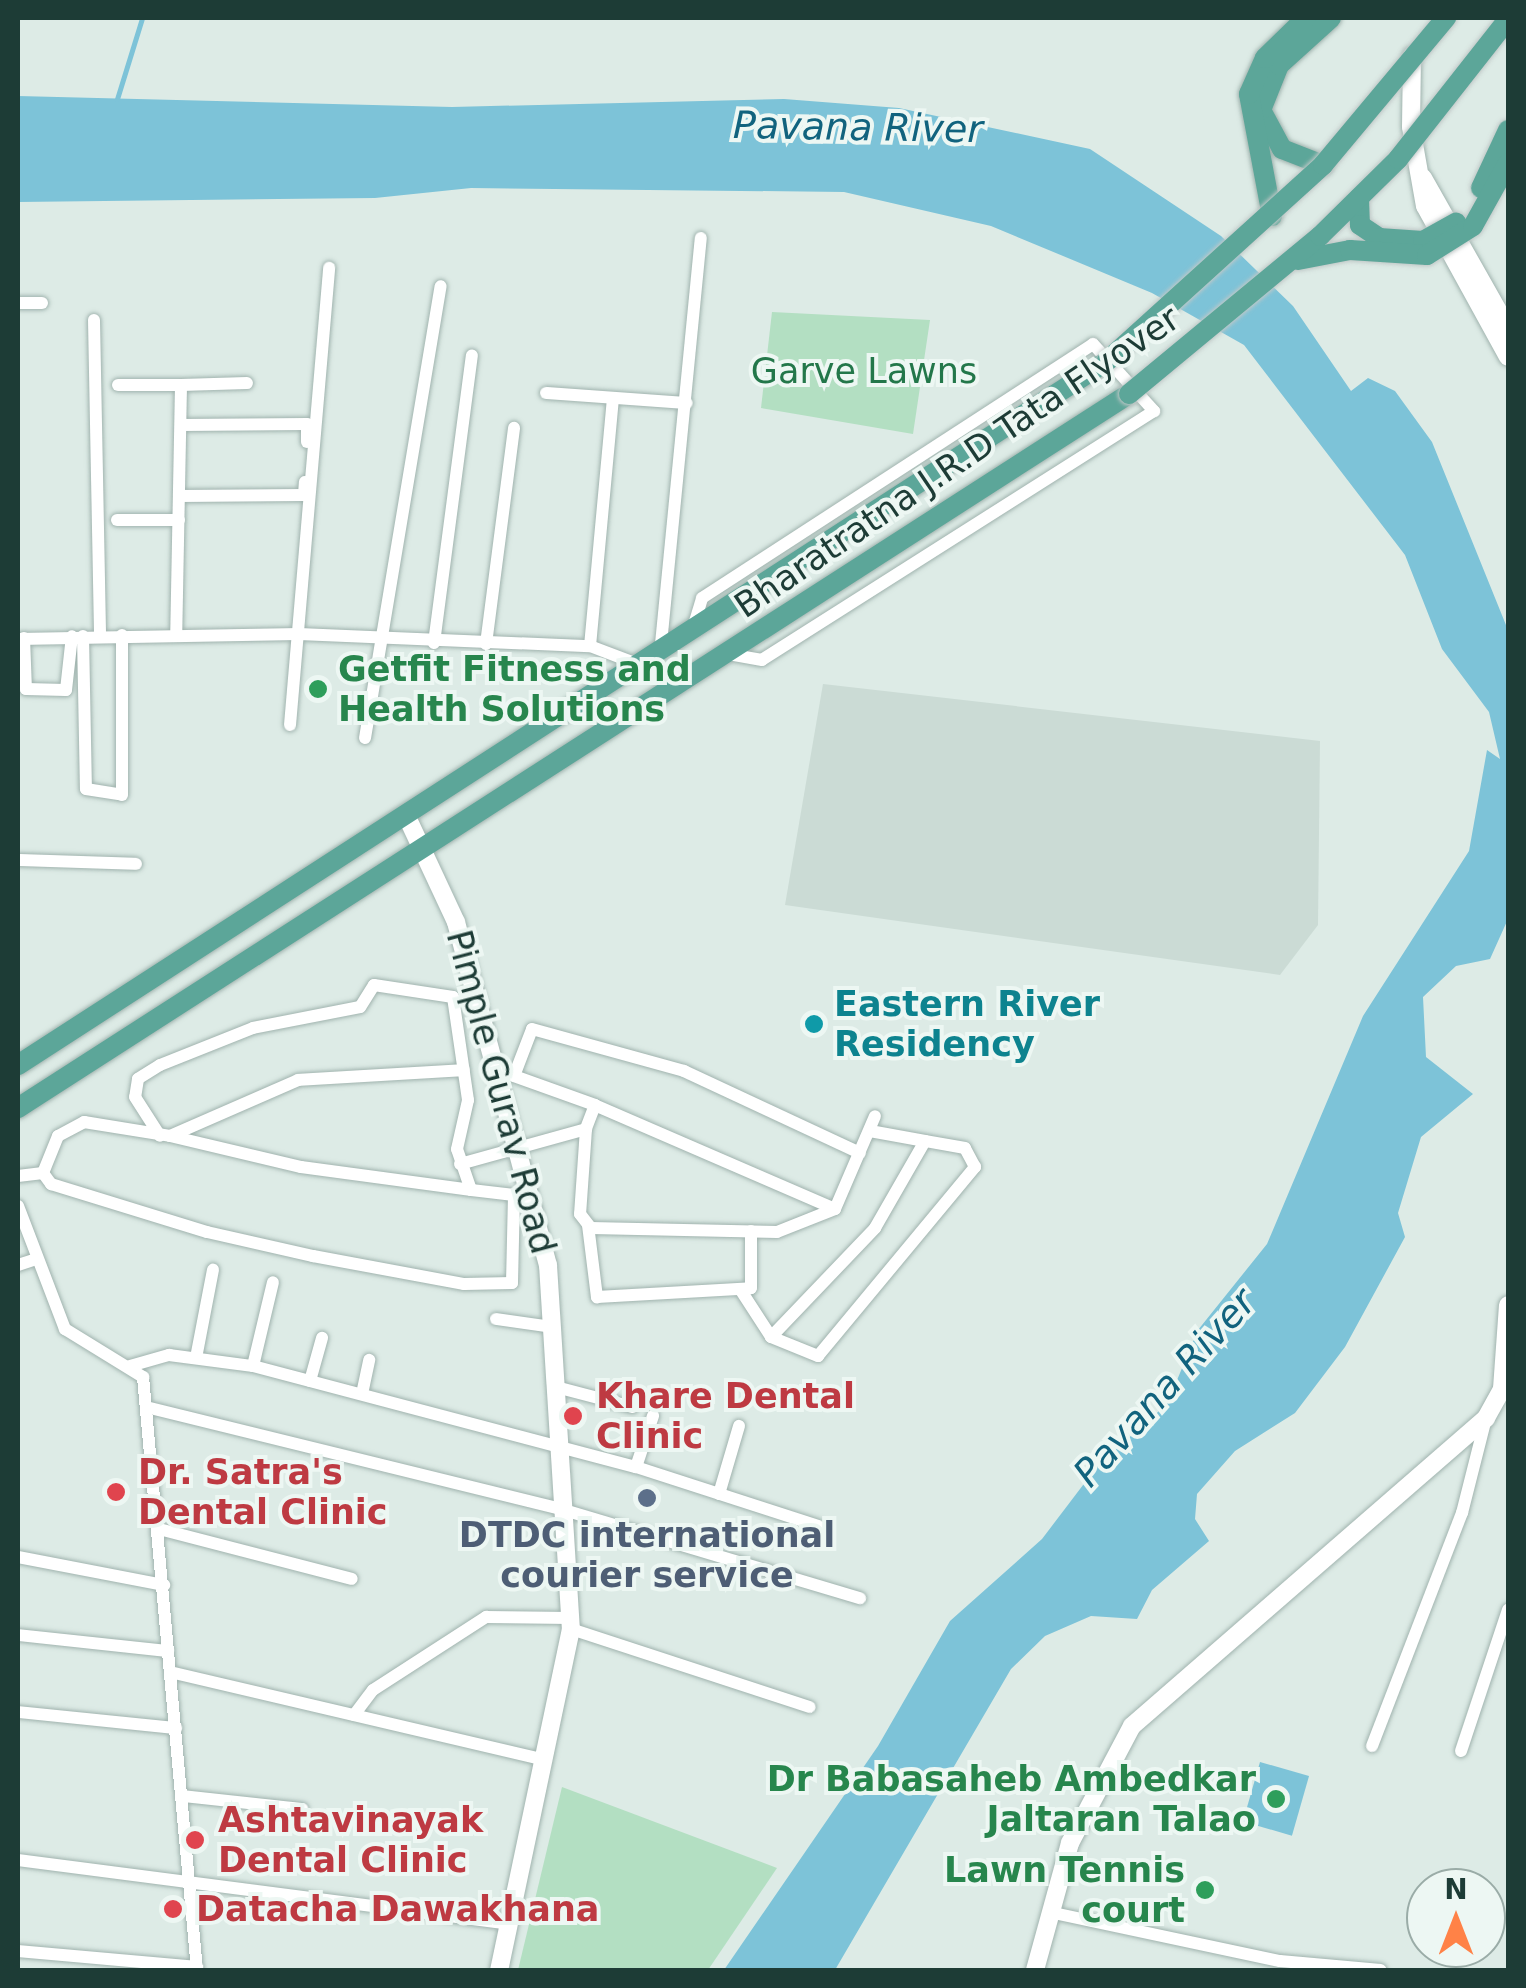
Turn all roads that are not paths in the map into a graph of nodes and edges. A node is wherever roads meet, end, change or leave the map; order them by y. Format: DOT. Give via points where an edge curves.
graph roads {
  1 [pos="1306,18"];
  2 [pos="1331,18"];
  3 [pos="1434,18"];
  4 [pos="1446,18"];
  5 [pos="1508,19"];
  6 [pos="1508,130"];
  7 [pos="1508,163"];
  8 [pos="1323,166"];
  9 [pos="1423,178"];
  10 [pos="1359,198"];
  11 [pos="1272,216"];
  12 [pos="701,238"];
  13 [pos="1294,261"];
  14 [pos="329,268"];
  15 [pos="440,286"];
  16 [pos="18,304"];
  17 [pos="42,304"];
  18 [pos="94,320"];
  19 [pos="1508,328"];
  20 [pos="472,356"];
  21 [pos="1508,357"];
  22 [pos="247,384"];
  23 [pos="118,385"];
  24 [pos="181,385"];
  25 [pos="546,393"];
  26 [pos="613,398"];
  27 [pos="687,403"];
  28 [pos="181,425"];
  29 [pos="514,428"];
  30 [pos="180,496"];
  31 [pos="117,520"];
  32 [pos="179,520"];
  33 [pos="299,634"];
  34 [pos="100,635"];
  35 [pos="122,635"];
  36 [pos="176,635"];
  37 [pos="691,635"];
  38 [pos="78,636"];
  39 [pos="21,639"];
  40 [pos="381,642"];
  41 [pos="434,643"];
  42 [pos="486,644"];
  43 [pos="590,646"];
  44 [pos="729,654"];
  45 [pos="651,661"];
  46 [pos="290,726"];
  47 [pos="365,738"];
  48 [pos="407,816"];
  49 [pos="425,847"];
  50 [pos="18,860"];
  51 [pos="136,864"];
  52 [pos="18,1065"];
  53 [pos="464,1070"];
  54 [pos="595,1105"];
  55 [pos="18,1108"];
  56 [pos="875,1116"];
  57 [pos="586,1128"];
  58 [pos="870,1131"];
  59 [pos="165,1136"];
  60 [pos="925,1140"];
  61 [pos="516,1144"];
  62 [pos="860,1152"];
  63 [pos="460,1164"];
  64 [pos="43,1173"];
  65 [pos="18,1176"];
  66 [pos="471,1190"];
  67 [pos="18,1206"];
  68 [pos="834,1209"];
  69 [pos="588,1225"];
  70 [pos="752,1231"];
  71 [pos="36,1259"];
  72 [pos="18,1265"];
  73 [pos="214,1270"];
  74 [pos="273,1282"];
  75 [pos="740,1289"];
  76 [pos="1508,1305"];
  77 [pos="496,1320"];
  78 [pos="552,1327"];
  79 [pos="771,1337"];
  80 [pos="322,1338"];
  81 [pos="1507,1346"];
  82 [pos="196,1358"];
  83 [pos="369,1360"];
  84 [pos="130,1366"];
  85 [pos="253,1366"];
  86 [pos="310,1380"];
  87 [pos="556,1386"];
  88 [pos="1506,1388"];
  89 [pos="362,1394"];
  90 [pos="146,1407"];
  91 [pos="632,1408"];
  92 [pos="653,1416"];
  93 [pos="1486,1418"];
  94 [pos="740,1426"];
  95 [pos="561,1446"];
  96 [pos="636,1467"];
  97 [pos="719,1494"];
  98 [pos="564,1510"];
  99 [pos="818,1526"];
  100 [pos="159,1530"];
  101 [pos="18,1557"];
  102 [pos="352,1579"];
  103 [pos="164,1585"];
  104 [pos="860,1598"];
  105 [pos="1508,1610"];
  106 [pos="571,1623"];
  107 [pos="18,1635"];
  108 [pos="168,1652"];
  109 [pos="170,1672"];
  110 [pos="810,1707"];
  111 [pos="18,1712"];
  112 [pos="354,1715"];
  113 [pos="176,1728"];
  114 [pos="1372,1746"];
  115 [pos="1461,1751"];
  116 [pos="545,1760"];
  117 [pos="182,1796"];
  118 [pos="302,1809"];
  119 [pos="18,1860"];
  120 [pos="190,1878"];
  121 [pos="1049,1912"];
  122 [pos="510,1924"];
  123 [pos="18,1951"];
  124 [pos="197,1969"];
  125 [pos="499,1970"];
  126 [pos="1034,1970"];
  127 [pos="1382,1970"];
  1 -- 11 [label="main road" via="1266,58 1249,94"];
  2 -- 8 [label="main road" via="1279,66 1261,110 1282,150"];
  3 -- 9 [label="street" via="1412,54 1409,93"];
  4 -- 8 [label="main road, Bharatratna J.R.D Tata Flyover, bridge"];
  5 -- 10 [label="main road, Bharatratna J.R.D Tata Flyover, bridge"];
  6 -- 10 [label="main road, bridge" via="1476,198 1448,230 1423,241 1379,238 1360,225"];
  7 -- 13 [label="main road, bridge" via="1473,226 1428,254 1350,250"];
  8 -- 11 [label="main road, Bharatratna J.R.D Tata Flyover, bridge"];
  9 -- 19 [label="street"];
  9 -- 21 [label="street" via="1425,206"];
  10 -- 13 [label="main road, Bharatratna J.R.D Tata Flyover, bridge"];
  11 -- 37 [label="main road, Bharatratna J.R.D Tata Flyover, bridge" via="1107,361"];
  12 -- 27 [label="street"];
  13 -- 44 [label="main road, Bharatratna J.R.D Tata Flyover, bridge" via="1128,394"];
  14 -- 33 [label="street"];
  15 -- 40 [label="street"];
  16 -- 17 [label="street"];
  18 -- 34 [label="street"];
  20 -- 41 [label="street"];
  22 -- 24 [label="street"];
  23 -- 24 [label="street"];
  24 -- 28 [label="street"];
  25 -- 26 [label="street"];
  26 -- 27 [label="street"];
  26 -- 43 [label="street"];
  27 -- 45 [label="street"];
  28 -- 30 [label="street"];
  28 -- 30 [label="street" via="307,424 304,495"];
  29 -- 42 [label="street"];
  30 -- 32 [label="street"];
  31 -- 32 [label="street"];
  32 -- 36 [label="street"];
  33 -- 36 [label="street"];
  33 -- 40 [label="street"];
  33 -- 46 [label="street"];
  34 -- 35 [label="street"];
  34 -- 38 [label="street"];
  35 -- 36 [label="street"];
  35 -- 38 [label="street" via="122,795 86,789"];
  37 -- 44 [label="street" via="702,598 1093,344 1154,412 762,660"];
  37 -- 45 [label="main road, Bharatratna J.R.D Tata Flyover"];
  38 -- 39 [label="street"];
  38 -- 39 [label="street" via="74,687 66,690 26,689"];
  40 -- 41 [label="street"];
  40 -- 47 [label="street"];
  41 -- 42 [label="street"];
  42 -- 43 [label="street"];
  43 -- 45 [label="street"];
  44 -- 49 [label="main road, Bharatratna J.R.D Tata Flyover"];
  45 -- 48 [label="main road, Bharatratna J.R.D Tata Flyover"];
  48 -- 49 [label="street, Pimple Gurav Road"];
  48 -- 52 [label="main road, Bharatratna J.R.D Tata Flyover"];
  49 -- 55 [label="main road, Bharatratna J.R.D Tata Flyover"];
  49 -- 61 [label="street, Pimple Gurav Road" via="472,974"];
  50 -- 51 [label="street"];
  53 -- 59 [label="street" via="298,1080"];
  53 -- 59 [label="street" via="454,997 374,985 360,1007 252,1028 138,1079 136,1097"];
  53 -- 63 [label="street"];
  54 -- 57 [label="street"];
  54 -- 62 [label="street" via="514,1076 532,1029 684,1072"];
  54 -- 68 [label="street"];
  56 -- 58 [label="street"];
  57 -- 61 [label="street"];
  57 -- 69 [label="street" via="579,1183"];
  58 -- 60 [label="street"];
  58 -- 62 [label="street"];
  59 -- 64 [label="street" via="101,1119 69,1126"];
  59 -- 66 [label="street" via="301,1168"];
  60 -- 79 [label="street" via="875,1228"];
  60 -- 79 [label="street" via="965,1148 975,1167 818,1356"];
  61 -- 63 [label="street"];
  61 -- 78 [label="street, Pimple Gurav Road" via="540,1229"];
  62 -- 68 [label="street"];
  63 -- 66 [label="street"];
  64 -- 65 [label="street"];
  64 -- 66 [label="street" via="51,1184 207,1232 508,1287 514,1196"];
  67 -- 71 [label="street"];
  68 -- 70 [label="street" via="804,1227"];
  69 -- 70 [label="street"];
  69 -- 75 [label="street" via="597,1297"];
  70 -- 75 [label="street" via="754,1284"];
  71 -- 72 [label="street"];
  71 -- 84 [label="street" via="65,1329 85,1350"];
  73 -- 82 [label="street"];
  74 -- 85 [label="street"];
  75 -- 79 [label="street"];
  76 -- 81 [label="street"];
  77 -- 78 [label="street"];
  78 -- 87 [label="street, Pimple Gurav Road"];
  80 -- 86 [label="street"];
  81 -- 88 [label="street"];
  82 -- 84 [label="street"];
  82 -- 85 [label="street"];
  83 -- 89 [label="street"];
  84 -- 90 [label="street" via="143,1377"];
  85 -- 86 [label="street"];
  86 -- 89 [label="street"];
  87 -- 91 [label="street"];
  87 -- 95 [label="street, Pimple Gurav Road"];
  88 -- 93 [label="street"];
  89 -- 95 [label="street"];
  90 -- 98 [label="street"];
  90 -- 100 [label="street"];
  92 -- 96 [label="street"];
  93 -- 114 [label="street" via="1462,1514"];
  93 -- 121 [label="street" via="1158,1696 1082,1812"];
  94 -- 97 [label="street"];
  95 -- 96 [label="street"];
  95 -- 98 [label="street, Pimple Gurav Road"];
  96 -- 97 [label="street"];
  97 -- 99 [label="street"];
  98 -- 104 [label="street"];
  98 -- 106 [label="street, Pimple Gurav Road"];
  100 -- 102 [label="street"];
  100 -- 103 [label="street"];
  101 -- 103 [label="street"];
  103 -- 108 [label="street"];
  105 -- 115 [label="street"];
  106 -- 110 [label="street"];
  106 -- 112 [label="street" via="486,1617 373,1690"];
  106 -- 116 [label="street, Pimple Gurav Road"];
  107 -- 108 [label="street"];
  108 -- 109 [label="street"];
  109 -- 112 [label="street"];
  109 -- 113 [label="street"];
  111 -- 113 [label="street"];
  112 -- 116 [label="street"];
  113 -- 117 [label="street"];
  116 -- 122 [label="street, Pimple Gurav Road"];
  117 -- 118 [label="street"];
  117 -- 120 [label="street"];
  119 -- 120 [label="street"];
  120 -- 122 [label="street"];
  120 -- 124 [label="street"];
  121 -- 126 [label="street"];
  121 -- 127 [label="street" via="1280,1961"];
  122 -- 125 [label="street, Pimple Gurav Road"];
  123 -- 124 [label="street"];
}
